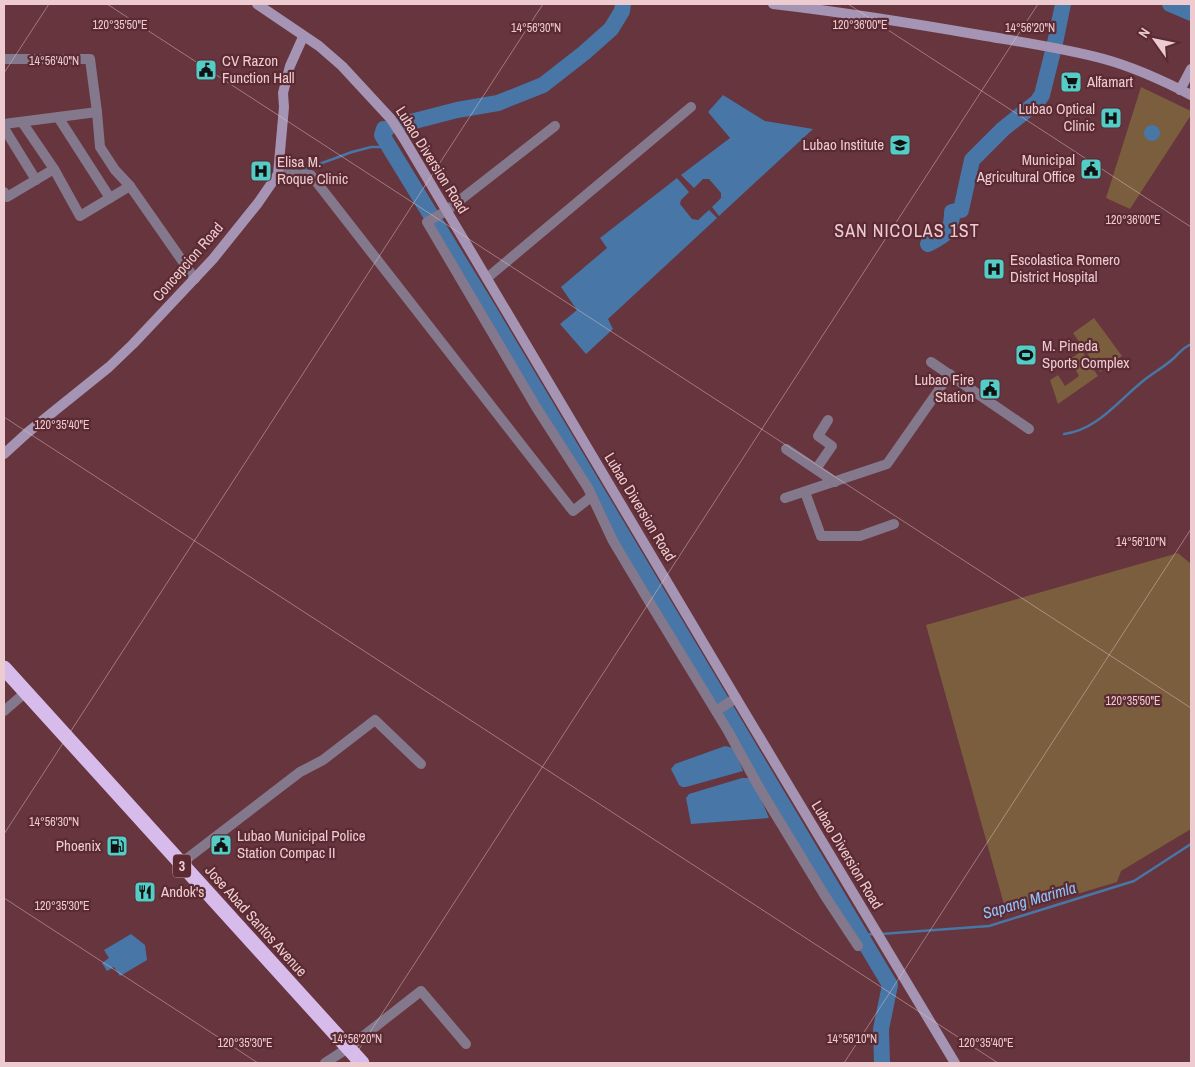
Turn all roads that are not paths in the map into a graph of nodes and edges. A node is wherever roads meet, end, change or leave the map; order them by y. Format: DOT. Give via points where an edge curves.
graph roads {
  1 [pos="257,4"];
  2 [pos="773,4"];
  3 [pos="303,37"];
  4 [pos="4,59"];
  5 [pos="1191,69"];
  6 [pos="1180,90"];
  7 [pos="1191,96"];
  8 [pos="692,107"];
  9 [pos="98,112"];
  10 [pos="58,117"];
  11 [pos="22,122"];
  12 [pos="4,124"];
  13 [pos="555,126"];
  14 [pos="4,128"];
  15 [pos="54,169"];
  16 [pos="278,174"];
  17 [pos="36,180"];
  18 [pos="130,186"];
  19 [pos="4,192"];
  20 [pos="110,198"];
  21 [pos="444,212"];
  22 [pos="487,278"];
  23 [pos="195,279"];
  24 [pos="931,362"];
  25 [pos="950,374"];
  26 [pos="828,420"];
  27 [pos="1029,430"];
  28 [pos="786,449"];
  29 [pos="4,454"];
  30 [pos="816,469"];
  31 [pos="835,482"];
  32 [pos="805,492"];
  33 [pos="592,497"];
  34 [pos="785,498"];
  35 [pos="894,524"];
  36 [pos="4,668"];
  37 [pos="26,692"];
  38 [pos="733,699"];
  39 [pos="717,710"];
  40 [pos="4,711"];
  41 [pos="421,764"];
  42 [pos="180,864"];
  43 [pos="858,946"];
  44 [pos="466,1044"];
  45 [pos="348,1048"];
  46 [pos="326,1063"];
  47 [pos="362,1063"];
  48 [pos="955,1063"];
  1 -- 3 [label="street, Lubao Diversion Road"];
  2 -- 6 [label="street" via="839,11 1067,51 1136,70"];
  3 -- 16 [label="street, Concepcion Road" via="283,93"];
  3 -- 21 [label="street, Lubao Diversion Road" via="342,66 391,119"];
  4 -- 9 [label="street" via="90,59"];
  5 -- 6 [label="street"];
  6 -- 7 [label="street"];
  8 -- 22 [label="street"];
  9 -- 10 [label="street"];
  9 -- 18 [label="street" via="100,147"];
  10 -- 11 [label="street"];
  10 -- 20 [label="street"];
  11 -- 12 [label="street"];
  11 -- 15 [label="street"];
  13 -- 21 [label="street"];
  14 -- 17 [label="street"];
  15 -- 17 [label="street"];
  15 -- 20 [label="street" via="80,216"];
  16 -- 23 [label="street, Concepcion Road"];
  16 -- 33 [label="street" via="311,175 573,512"];
  17 -- 19 [label="street" via="7,197"];
  18 -- 20 [label="street"];
  18 -- 23 [label="street"];
  21 -- 22 [label="street, Lubao Diversion Road"];
  21 -- 33 [label="street" via="427,222"];
  22 -- 38 [label="street, Lubao Diversion Road"];
  23 -- 29 [label="street, Concepcion Road" via="109,367"];
  24 -- 25 [label="street"];
  25 -- 27 [label="street"];
  25 -- 31 [label="street" via="887,464"];
  26 -- 30 [label="street" via="818,436 832,446"];
  28 -- 30 [label="street"];
  30 -- 31 [label="street"];
  31 -- 32 [label="street"];
  32 -- 34 [label="street"];
  32 -- 35 [label="street" via="821,536 860,536"];
  33 -- 39 [label="street" via="617,548"];
  36 -- 37 [label="highway, Jose Abad Santos Avenue / 3"];
  37 -- 40 [label="street"];
  37 -- 42 [label="highway, Jose Abad Santos Avenue / 3"];
  38 -- 39 [label="street"];
  38 -- 48 [label="street, Lubao Diversion Road"];
  39 -- 43 [label="street" via="760,789"];
  41 -- 42 [label="street" via="375,720 323,760 300,772"];
  42 -- 45 [label="highway, Jose Abad Santos Avenue / 3"];
  44 -- 45 [label="street" via="421,991"];
  45 -- 46 [label="street"];
  45 -- 47 [label="highway, Jose Abad Santos Avenue / 3"];
}
